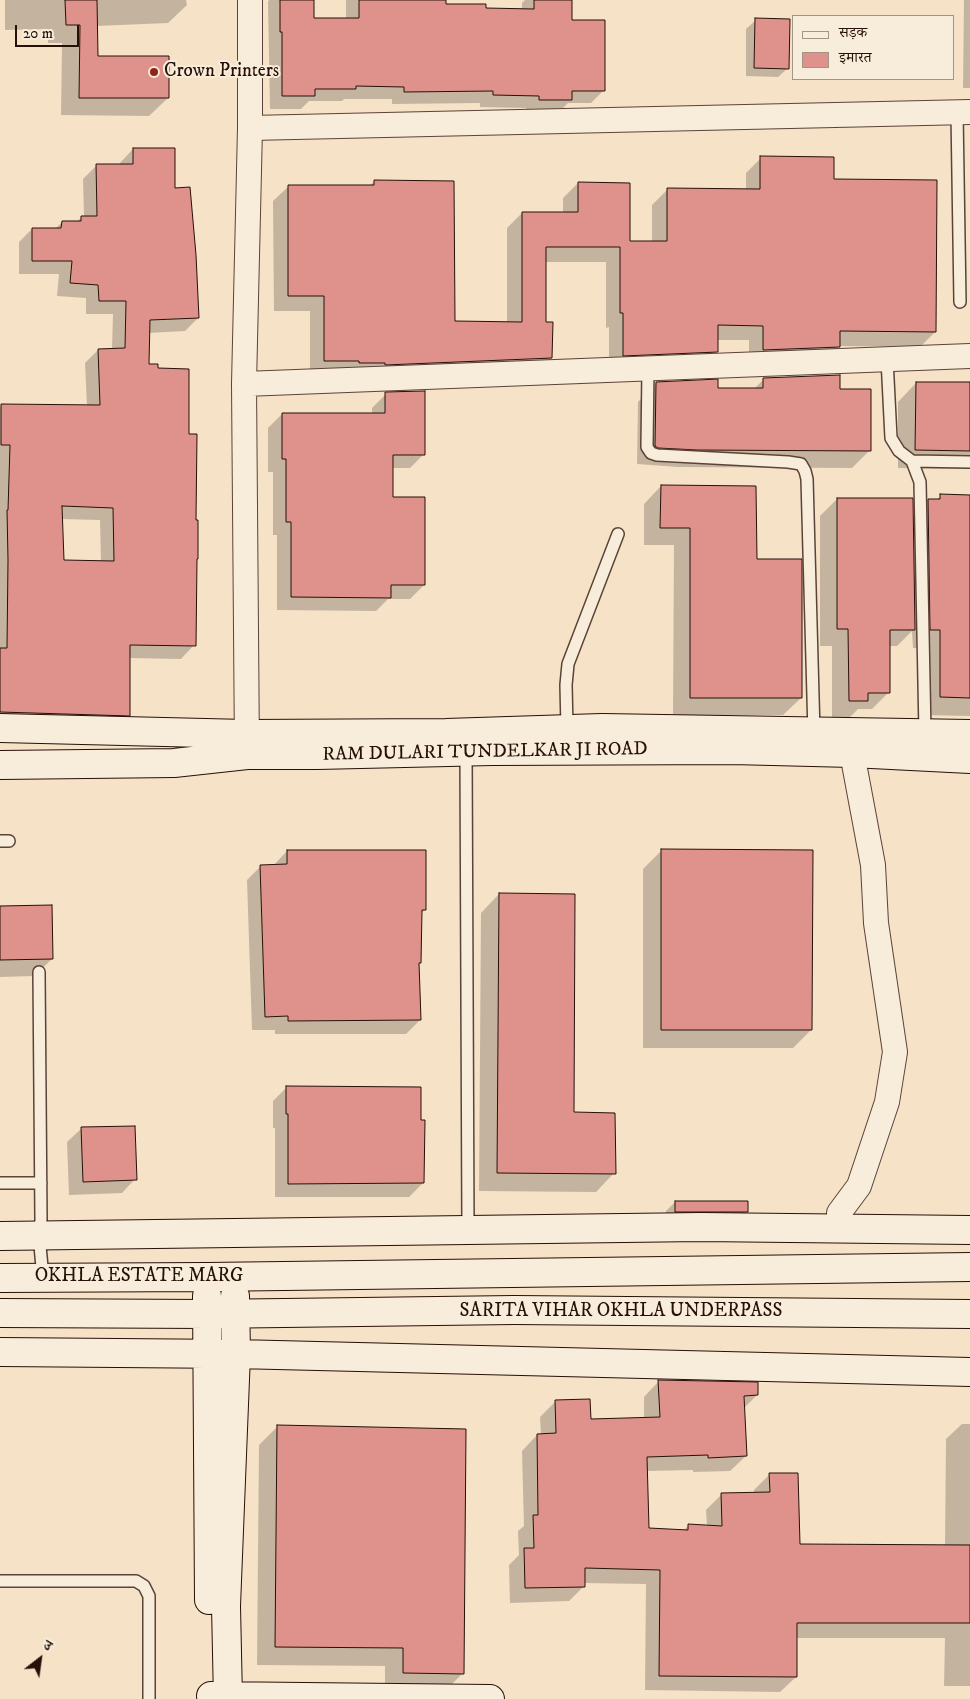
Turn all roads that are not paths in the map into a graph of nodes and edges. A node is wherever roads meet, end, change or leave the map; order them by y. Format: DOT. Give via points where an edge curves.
graph roads {
  1 [pos="250,0"];
  2 [pos="964,112"];
  3 [pos="250,128"];
  4 [pos="960,302"];
  5 [pos="970,356"];
  6 [pos="887,359"];
  7 [pos="648,369"];
  8 [pos="244,384"];
  9 [pos="912,461"];
  10 [pos="970,462"];
  11 [pos="618,534"];
  12 [pos="0,728"];
  13 [pos="567,728"];
  14 [pos="925,733"];
  15 [pos="970,734"];
  16 [pos="815,742"];
  17 [pos="247,744"];
  18 [pos="466,752"];
  19 [pos="852,753"];
  20 [pos="970,759"];
  21 [pos="0,765"];
  22 [pos="38,972"];
  23 [pos="0,1183"];
  24 [pos="41,1183"];
  25 [pos="841,1229"];
  26 [pos="468,1230"];
  27 [pos="970,1230"];
  28 [pos="39,1235"];
  29 [pos="0,1236"];
  30 [pos="970,1267"];
  31 [pos="278,1276"];
  32 [pos="207,1277"];
  33 [pos="234,1277"];
  34 [pos="0,1278"];
  35 [pos="43,1278"];
  36 [pos="0,1313"];
  37 [pos="272,1313"];
  38 [pos="208,1314"];
  39 [pos="235,1314"];
  40 [pos="970,1314"];
  41 [pos="0,1352"];
  42 [pos="208,1354"];
  43 [pos="236,1354"];
  44 [pos="970,1372"];
  45 [pos="0,1582"];
  46 [pos="218,1697"];
  47 [pos="149,1699"];
  48 [pos="490,1699"];
  1 -- 3 [label="street"];
  2 -- 3 [label="street"];
  2 -- 4 [label="lane"];
  3 -- 8 [label="street"];
  5 -- 6 [label="street"];
  6 -- 7 [label="street"];
  6 -- 9 [label="lane" via="891,438 899,451"];
  7 -- 8 [label="street"];
  7 -- 16 [label="lane" via="648,447 651,453 788,462 801,464 805,471"];
  8 -- 17 [label="street"];
  9 -- 10 [label="lane"];
  9 -- 14 [label="lane" via="920,482"];
  11 -- 13 [label="lane" via="568,664"];
  12 -- 17 [label="street, RAM DULARI TUNDELKAR JI ROAD"];
  13 -- 16 [label="street, RAM DULARI TUNDELKAR JI ROAD"];
  13 -- 17 [label="street, RAM DULARI TUNDELKAR JI ROAD"];
  14 -- 15 [label="street"];
  14 -- 16 [label="street"];
  16 -- 18 [label="street, RAM DULARI TUNDELKAR JI ROAD" via="732,750"];
  16 -- 19 [label="street, RAM DULARI TUNDELKAR JI ROAD"];
  17 -- 18 [label="street, RAM DULARI TUNDELKAR JI ROAD"];
  17 -- 21 [label="street, RAM DULARI TUNDELKAR JI ROAD" via="174,763"];
  18 -- 26 [label="lane"];
  19 -- 20 [label="street, RAM DULARI TUNDELKAR JI ROAD"];
  19 -- 25 [label="street" via="873,865 876,923 895,1052 887,1102 859,1186 839,1213"];
  22 -- 24 [label="lane"];
  23 -- 24 [label="lane"];
  24 -- 28 [label="lane"];
  25 -- 26 [label="street"];
  25 -- 27 [label="street"];
  26 -- 28 [label="street"];
  28 -- 29 [label="street"];
  28 -- 35 [label="lane"];
  30 -- 31 [label="street, SARITA VIHAR OKHLA UNDERPASS"];
  31 -- 33 [label="street, OKHLA ESTATE MARG"];
  32 -- 33 [label="street, OKHLA ESTATE MARG"];
  32 -- 35 [label="street, OKHLA ESTATE MARG"];
  32 -- 38 [label="street"];
  33 -- 39 [label="street"];
  34 -- 35 [label="street, OKHLA ESTATE MARG"];
  36 -- 38 [label="street, OKHLA ESTATE MARG"];
  37 -- 39 [label="street, OKHLA ESTATE MARG"];
  37 -- 40 [label="street, SARITA VIHAR OKHLA UNDERPASS" via="524,1310"];
  38 -- 39 [label="street, OKHLA ESTATE MARG"];
  38 -- 42 [label="street"];
  39 -- 43 [label="street"];
  41 -- 42 [label="street"];
  42 -- 43 [label="street"];
  42 -- 46 [label="street"];
  43 -- 44 [label="street"];
  43 -- 46 [label="street" via="226,1606"];
  45 -- 47 [label="lane" via="136,1581 144,1586 149,1596"];
  46 -- 48 [label="street"];
}
